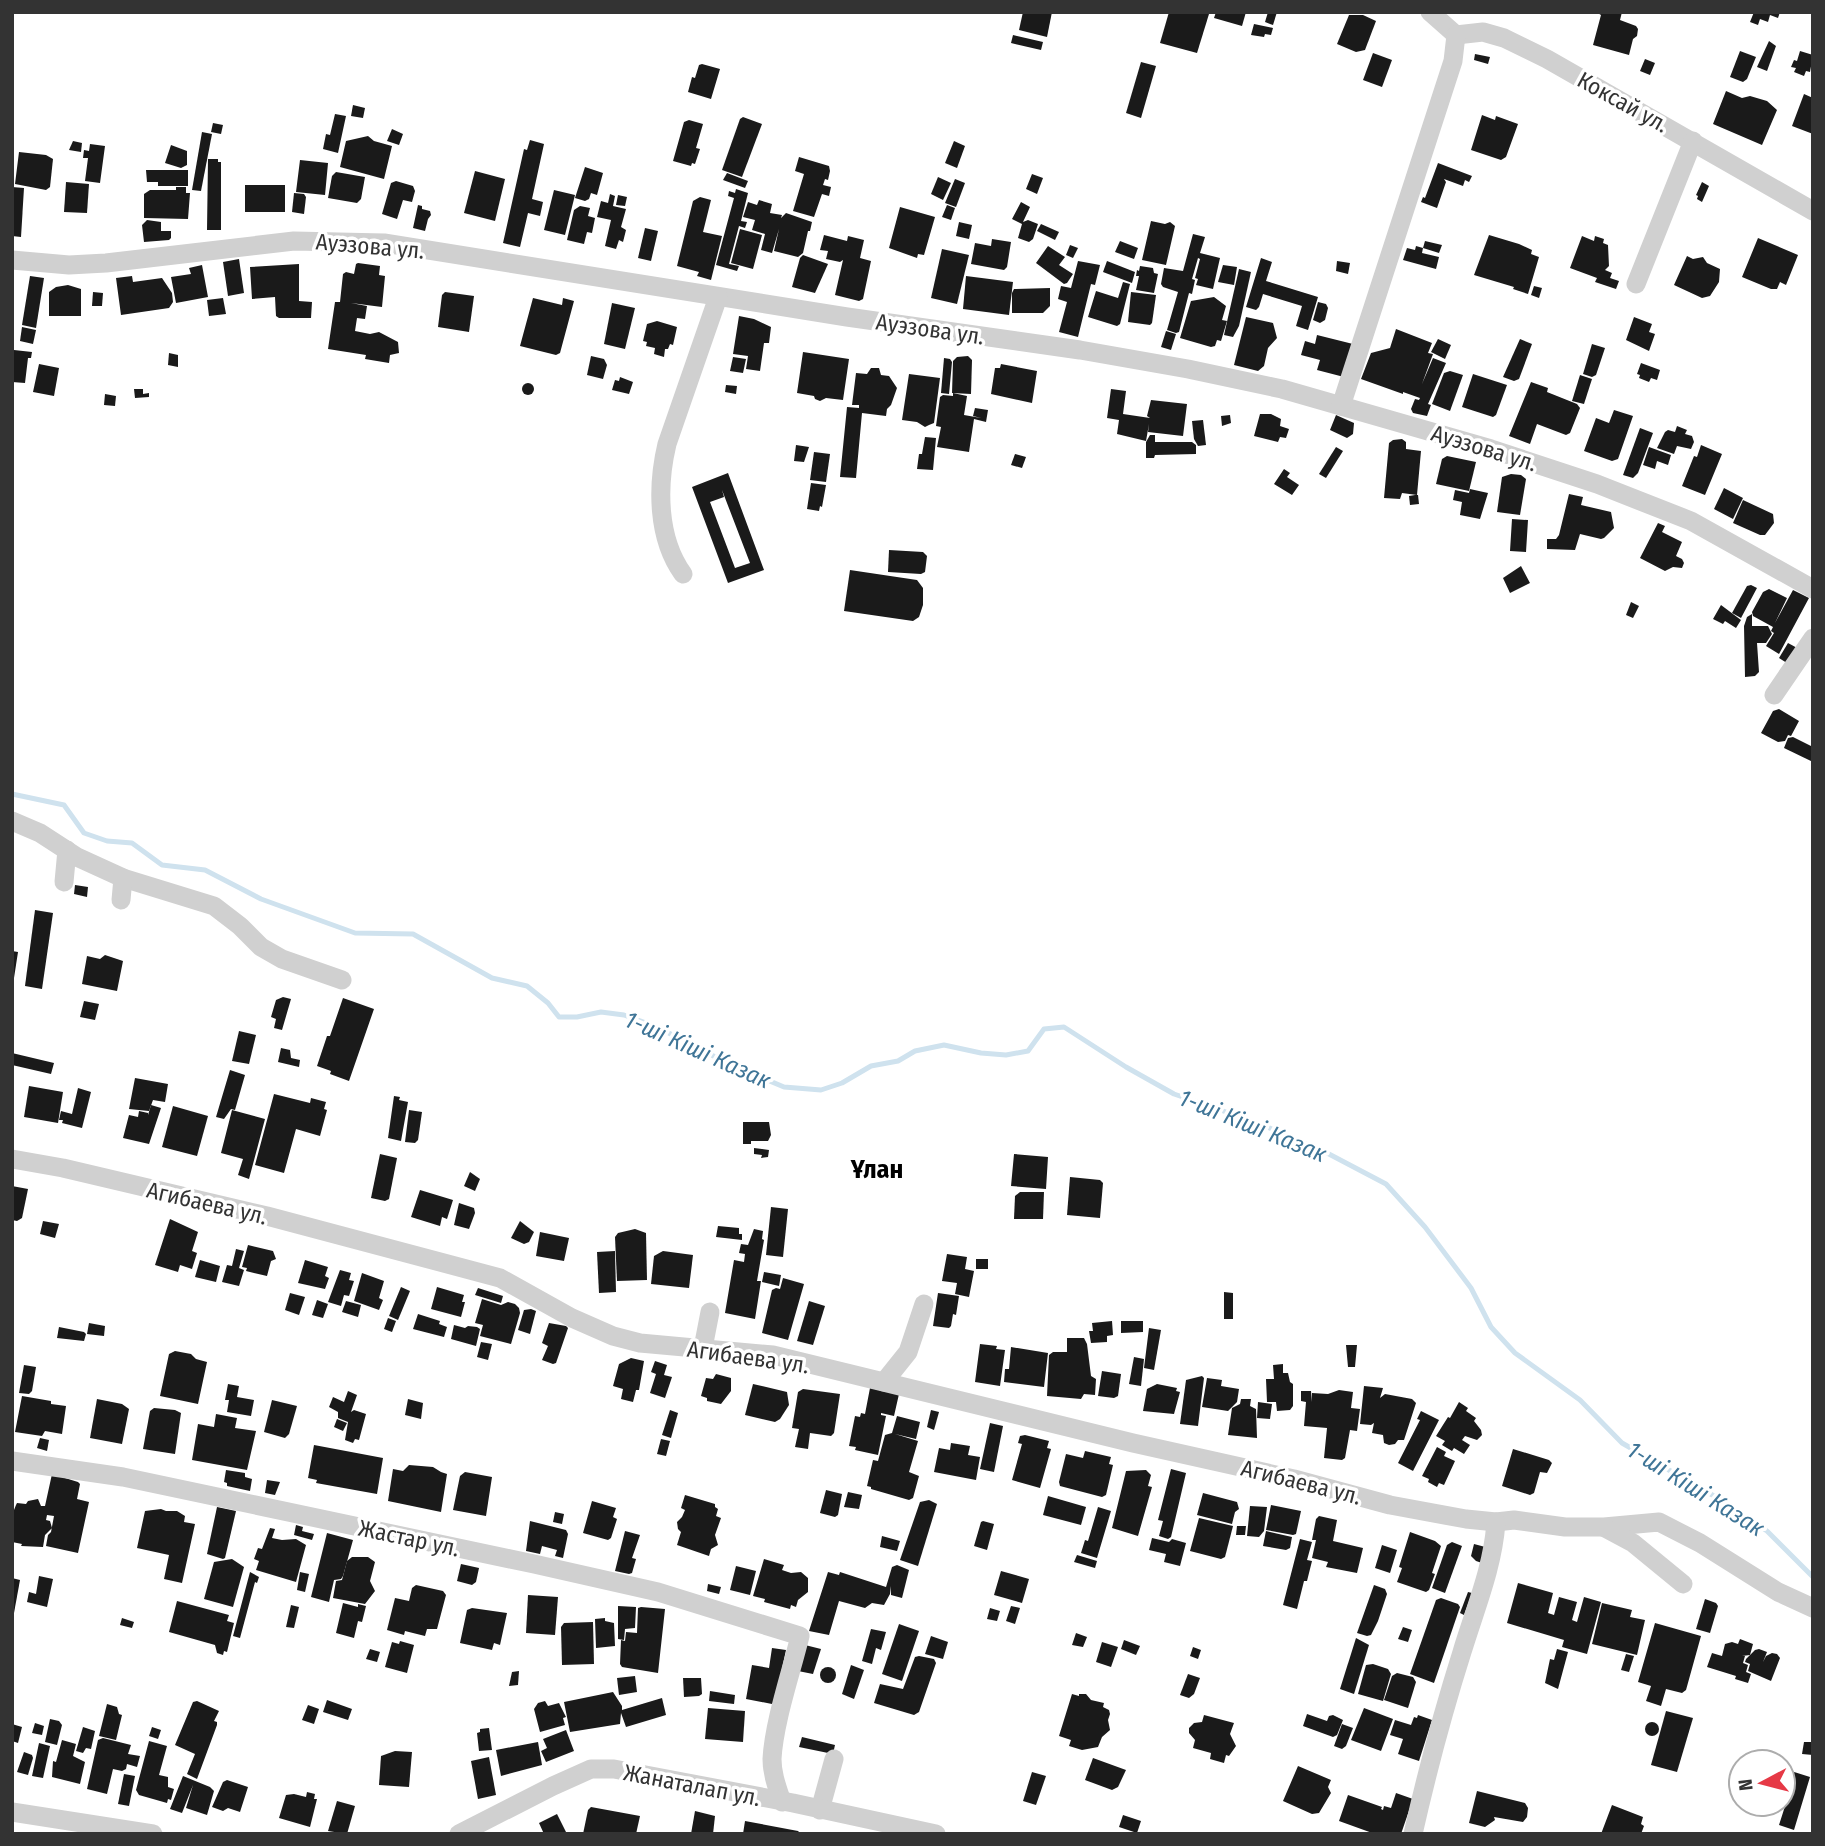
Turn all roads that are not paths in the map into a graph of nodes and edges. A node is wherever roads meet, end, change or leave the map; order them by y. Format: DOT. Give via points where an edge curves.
graph roads {
  1 [pos="1430,12"];
  2 [pos="1456,35"];
  3 [pos="1693,141"];
  4 [pos="1813,211"];
  5 [pos="12,260"];
  6 [pos="1636,284"];
  7 [pos="718,297"];
  8 [pos="1341,406"];
  9 [pos="683,574"];
  10 [pos="1813,589"];
  11 [pos="1813,638"];
  12 [pos="1774,695"];
  13 [pos="12,821"];
  14 [pos="67,850"];
  15 [pos="123,878"];
  16 [pos="64,882"];
  17 [pos="121,900"];
  18 [pos="342,980"];
  19 [pos="12,1159"];
  20 [pos="924,1304"];
  21 [pos="710,1312"];
  22 [pos="703,1348"];
  23 [pos="884,1382"];
  24 [pos="12,1461"];
  25 [pos="1496,1522"];
  26 [pos="1604,1527"];
  27 [pos="1684,1584"];
  28 [pos="1813,1609"];
  29 [pos="834,1759"];
  30 [pos="782,1801"];
  31 [pos="820,1810"];
  32 [pos="12,1812"];
  33 [pos="153,1834"];
  34 [pos="459,1834"];
  35 [pos="936,1834"];
  36 [pos="1413,1834"];
  1 -- 2 [label="street"];
  2 -- 3 [label="street, Коксай ул." via="1483,32 1504,38"];
  2 -- 8 [label="street" via="1454,61"];
  3 -- 4 [label="street, Коксай ул."];
  3 -- 6 [label="street"];
  5 -- 7 [label="street, Ауэзова ул." via="106,263 241,245 342,240"];
  7 -- 8 [label="street, Ауэзова ул." via="1080,350 1282,389"];
  7 -- 9 [label="street" via="662,468 666,542"];
  8 -- 10 [label="street, Ауэзова ул." via="1491,449 1653,505"];
  11 -- 12 [label="street"];
  13 -- 14 [label="street"];
  14 -- 15 [label="street"];
  14 -- 16 [label="street"];
  15 -- 17 [label="street"];
  15 -- 18 [label="street" via="214,906 261,947"];
  19 -- 22 [label="street, Агибаева ул." via="267,1216 500,1278 613,1336"];
  20 -- 23 [label="street" via="908,1352"];
  21 -- 22 [label="street"];
  22 -- 23 [label="street, Агибаева ул." via="773,1355"];
  23 -- 25 [label="street, Агибаева ул." via="1390,1506"];
  24 -- 30 [label="street, Жастар ул." via="123,1477 534,1564 658,1592 800,1636 772,1759"];
  25 -- 26 [label="street, Агибаева ул."];
  25 -- 36 [label="street" via="1488,1572 1439,1726"];
  26 -- 27 [label="street" via="1633,1543"];
  26 -- 28 [label="street, Агибаева ул." via="1659,1522"];
  29 -- 31 [label="street"];
  30 -- 31 [label="street, Жанаталап ул."];
  30 -- 34 [label="street, Жанаталап ул." via="614,1769 591,1769"];
  31 -- 35 [label="street, Жанаталап ул."];
  32 -- 33 [label="street"];
}
